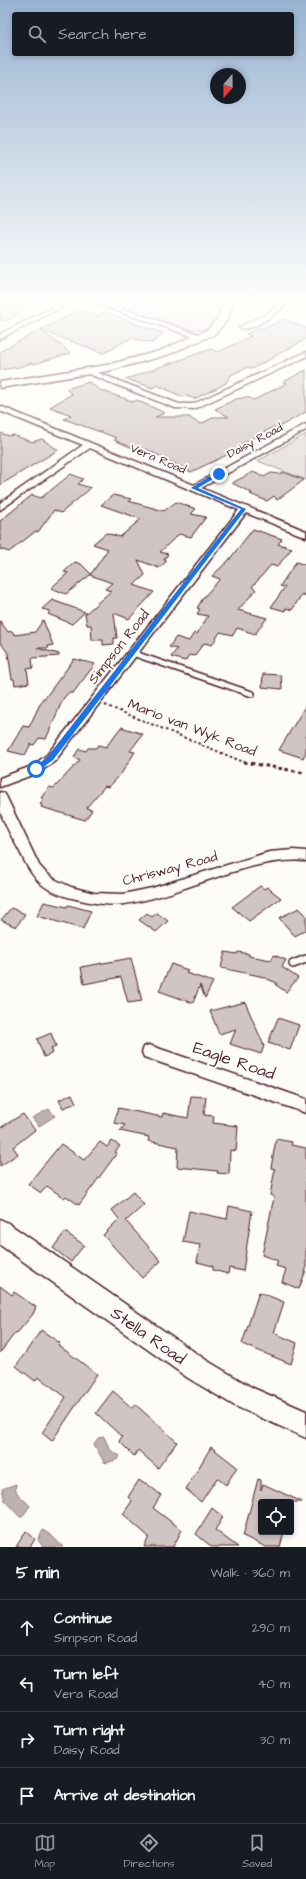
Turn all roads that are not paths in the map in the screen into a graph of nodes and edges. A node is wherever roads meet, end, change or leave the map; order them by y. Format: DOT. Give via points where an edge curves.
graph roads {
  1 [pos="78,372"];
  2 [pos="88,372"];
  3 [pos="268,372"];
  4 [pos="0,386"];
  5 [pos="0,408"];
  6 [pos="306,427"];
  7 [pos="90,444"];
  8 [pos="194,488"];
  9 [pos="0,507"];
  10 [pos="244,509"];
  11 [pos="306,534"];
  12 [pos="132,653"];
  13 [pos="252,694"];
  14 [pos="0,783"];
  15 [pos="0,796"];
  16 [pos="306,856"];
  17 [pos="306,959"];
  18 [pos="293,964"];
  19 [pos="150,1052"];
  20 [pos="306,1106"];
  21 [pos="0,1231"];
  22 [pos="306,1425"];
  1 -- 4 [label="street"];
  2 -- 3 [label="street" via="178,406 194,407"];
  5 -- 7 [label="street, Vera Road"];
  6 -- 8 [label="street, Daisy Road"];
  7 -- 8 [label="street, Vera Road"];
  7 -- 9 [label="street"];
  8 -- 10 [label="street, Vera Road"];
  10 -- 11 [label="street, Vera Road"];
  10 -- 12 [label="street, Simpson Road"];
  12 -- 13 [label="lane"];
  12 -- 14 [label="street, Simpson Road" via="45,763"];
  15 -- 16 [label="street, Chrisway Road" via="40,876 57,888 94,898 108,900 137,897 269,857"];
  17 -- 18 [label="lane"];
  19 -- 20 [label="street, Eagle Road"];
  21 -- 22 [label="street, Stella Road" via="197,1369 244,1397"];
}
